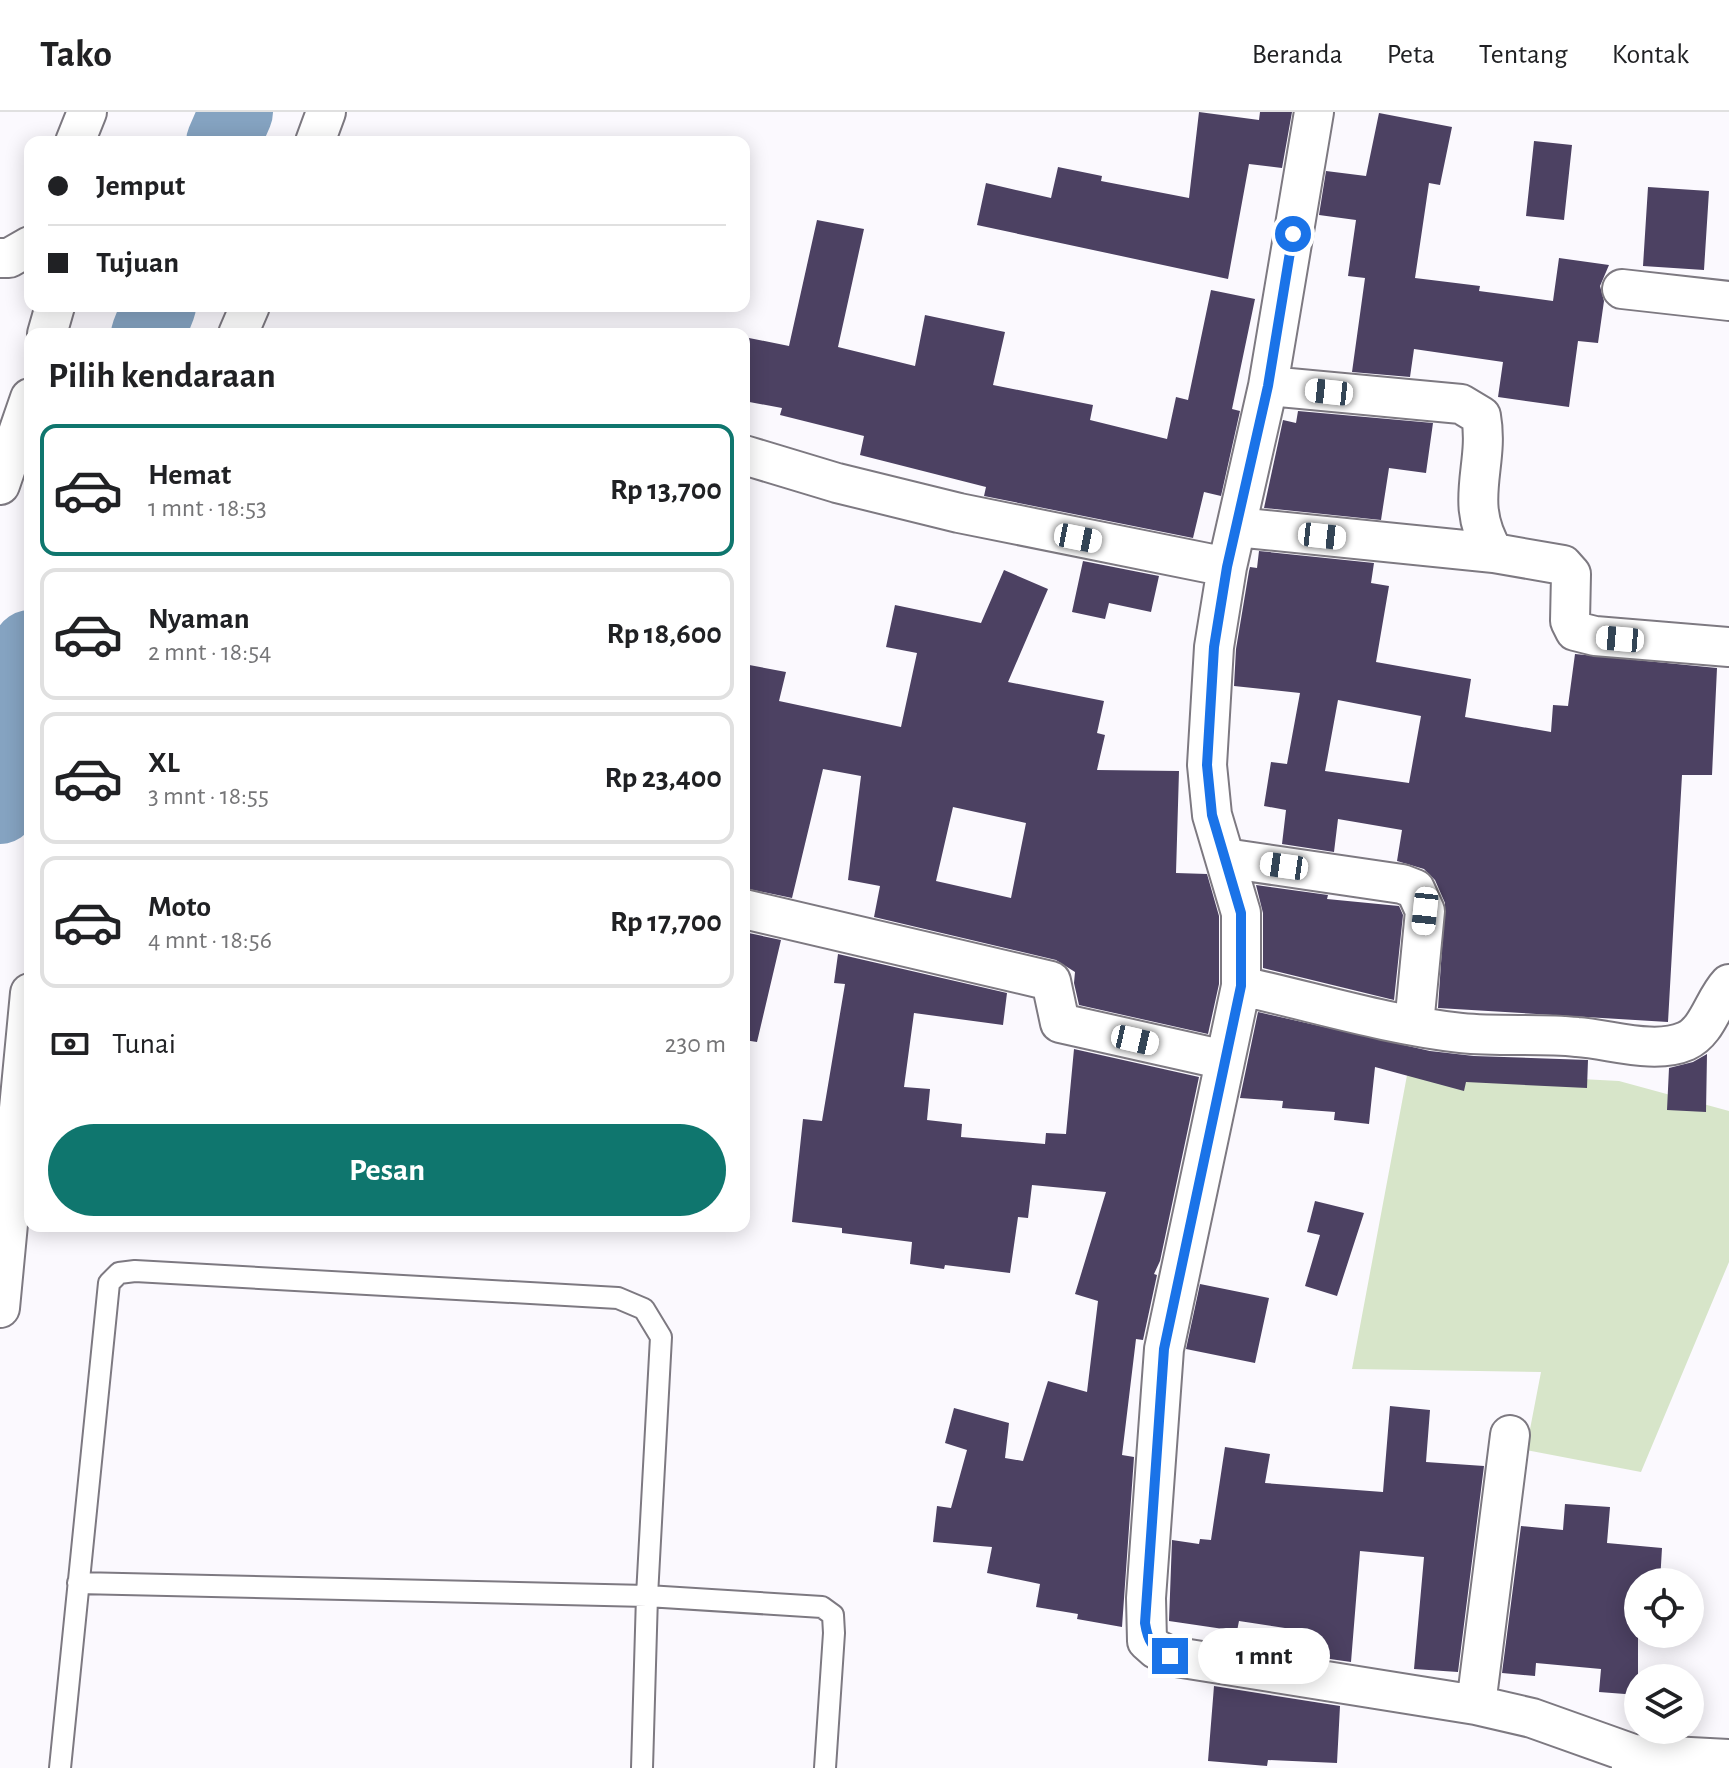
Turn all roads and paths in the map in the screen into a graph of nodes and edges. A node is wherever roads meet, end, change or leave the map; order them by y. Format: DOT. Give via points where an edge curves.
graph roads {
  1 [pos="87,112"];
  2 [pos="326,112"];
  3 [pos="1314,112"];
  4 [pos="77,136"];
  5 [pos="317,136"];
  6 [pos="24,249"];
  7 [pos="0,258"];
  8 [pos="1622,289"];
  9 [pos="1729,301"];
  10 [pos="1268,386"];
  11 [pos="24,415"];
  12 [pos="750,457"];
  13 [pos="0,485"];
  14 [pos="1236,527"];
  15 [pos="1494,553"];
  16 [pos="1227,567"];
  17 [pos="1729,647"];
  18 [pos="1225,858"];
  19 [pos="750,910"];
  20 [pos="1729,984"];
  21 [pos="1241,986"];
  22 [pos="1414,1025"];
  23 [pos="24,1056"];
  24 [pos="1225,1060"];
  25 [pos="0,1308"];
  26 [pos="1510,1435"];
  27 [pos="78,1583"];
  28 [pos="647,1596"];
  29 [pos="1476,1705"];
  30 [pos="1729,1759"];
  31 [pos="1632,1761"];
  32 [pos="60,1768"];
  33 [pos="642,1768"];
  34 [pos="825,1768"];
  1 -- 4 [label="street"];
  2 -- 5 [label="street"];
  3 -- 10 [label="street"];
  6 -- 7 [label="street"];
  8 -- 9 [label="street"];
  10 -- 14 [label="street"];
  10 -- 15 [label="street" via="1461,404 1481,416 1485,435 1476,487 1484,536"];
  11 -- 13 [label="street"];
  12 -- 16 [label="street" via="959,513"];
  14 -- 15 [label="street"];
  14 -- 16 [label="street"];
  15 -- 17 [label="street" via="1563,565 1571,574 1570,621 1575,631"];
  16 -- 18 [label="street" via="1214,647 1207,765 1212,815"];
  18 -- 21 [label="street" via="1241,913"];
  18 -- 22 [label="street" via="1415,889 1425,911"];
  19 -- 24 [label="street" via="1051,981 1060,1023"];
  20 -- 22 [label="street" via="1696,1036 1662,1046"];
  21 -- 22 [label="street"];
  21 -- 24 [label="street"];
  23 -- 25 [label="street"];
  24 -- 29 [label="street" via="1164,1349 1147,1641 1170,1656"];
  26 -- 29 [label="street"];
  27 -- 28 [label="lane"];
  27 -- 28 [label="lane" via="109,1283 119,1273 135,1271 618,1298 644,1309 661,1337"];
  27 -- 32 [label="lane"];
  28 -- 33 [label="lane"];
  28 -- 34 [label="lane" via="822,1607 833,1615"];
  29 -- 31 [label="street" via="1532,1718"];
  30 -- 31 [label="street"];
}
